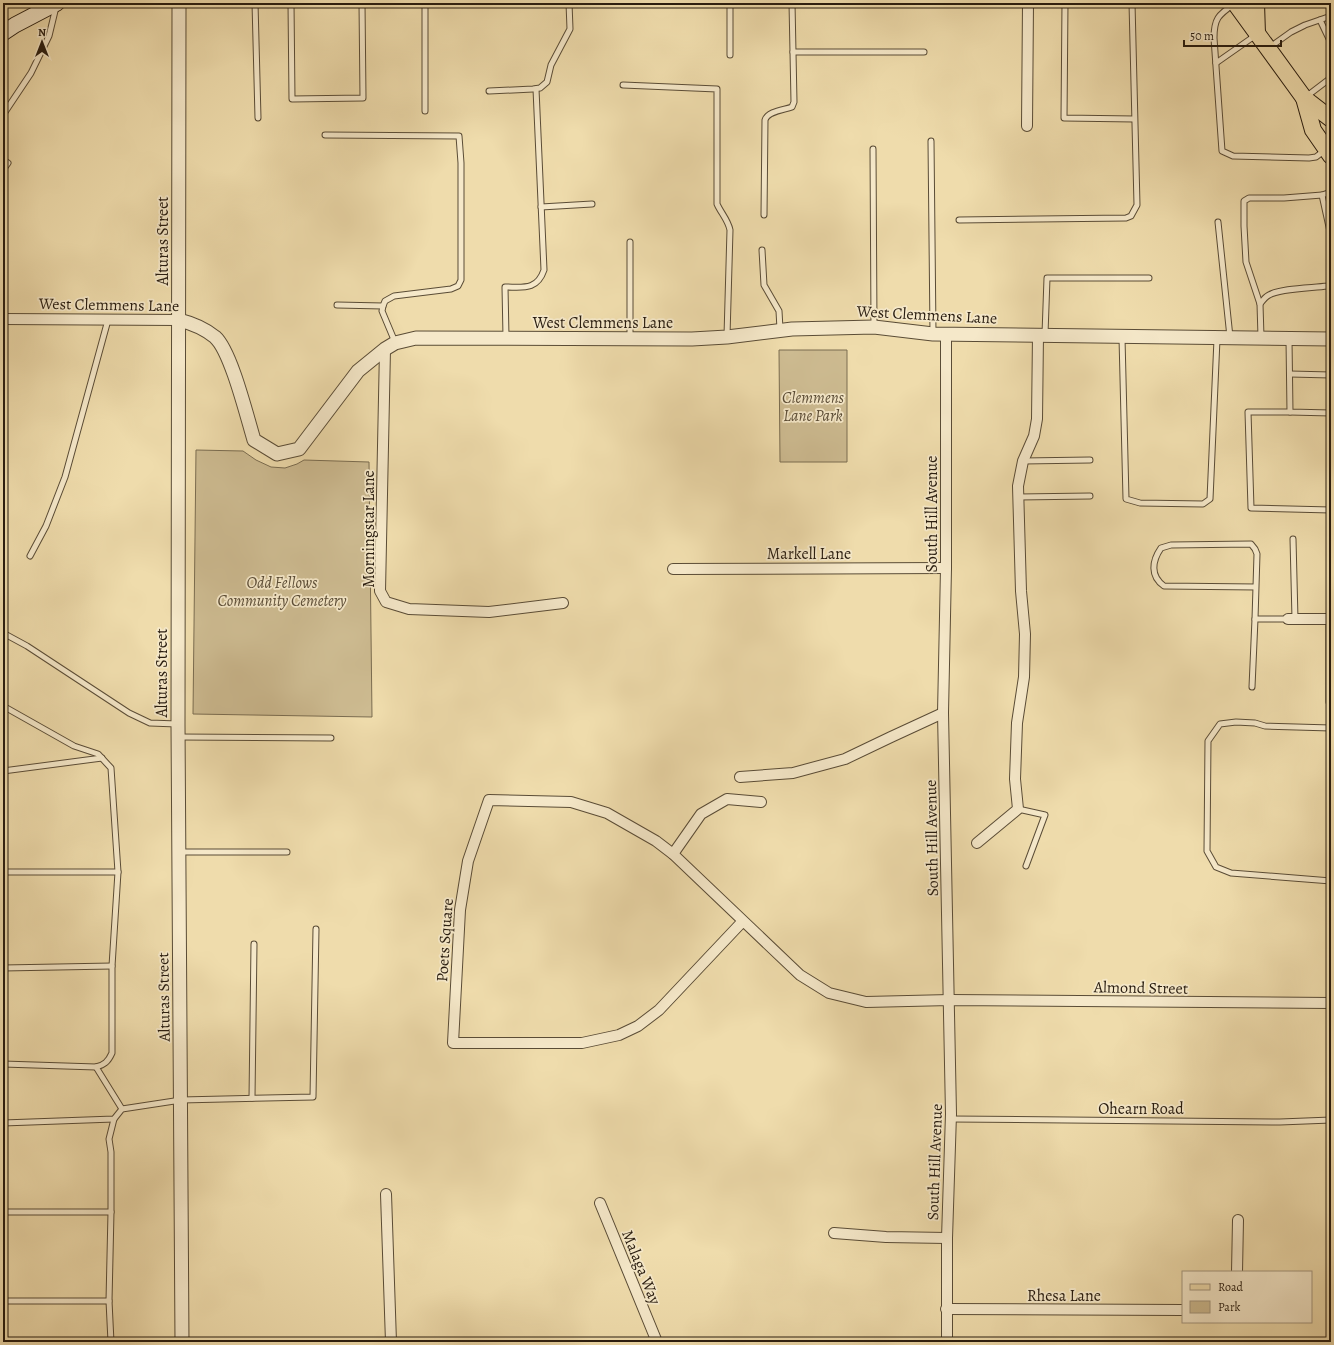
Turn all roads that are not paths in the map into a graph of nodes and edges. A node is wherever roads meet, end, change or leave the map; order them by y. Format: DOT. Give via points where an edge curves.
graph roads {
  1 [pos="57,3"];
  2 [pos="178,3"];
  3 [pos="255,3"];
  4 [pos="291,3"];
  5 [pos="362,3"];
  6 [pos="425,3"];
  7 [pos="569,3"];
  8 [pos="730,3"];
  9 [pos="792,3"];
  10 [pos="1028,3"];
  11 [pos="1065,3"];
  12 [pos="1132,3"];
  13 [pos="1235,3"];
  14 [pos="1256,3"];
  15 [pos="1331,16"];
  16 [pos="1320,20"];
  17 [pos="3,33"];
  18 [pos="1257,34"];
  19 [pos="1331,43"];
  20 [pos="1268,49"];
  21 [pos="793,52"];
  22 [pos="924,52"];
  23 [pos="730,55"];
  24 [pos="1216,63"];
  25 [pos="1331,79"];
  26 [pos="623,85"];
  27 [pos="536,89"];
  28 [pos="489,91"];
  29 [pos="1304,98"];
  30 [pos="425,111"];
  31 [pos="3,115"];
  32 [pos="258,118"];
  33 [pos="1134,120"];
  34 [pos="1331,120"];
  35 [pos="1027,126"];
  36 [pos="325,135"];
  37 [pos="931,141"];
  38 [pos="874,149"];
  39 [pos="1329,152"];
  40 [pos="3,160"];
  41 [pos="3,170"];
  42 [pos="1331,192"];
  43 [pos="1322,195"];
  44 [pos="592,204"];
  45 [pos="541,207"];
  46 [pos="764,215"];
  47 [pos="959,220"];
  48 [pos="1218,222"];
  49 [pos="1331,236"];
  50 [pos="630,242"];
  51 [pos="762,250"];
  52 [pos="1148,278"];
  53 [pos="1331,282"];
  54 [pos="1260,304"];
  55 [pos="337,305"];
  56 [pos="383,306"];
  57 [pos="3,319"];
  58 [pos="108,320"];
  59 [pos="178,320"];
  60 [pos="874,327"];
  61 [pos="780,330"];
  62 [pos="939,334"];
  63 [pos="1041,335"];
  64 [pos="727,337"];
  65 [pos="1122,337"];
  66 [pos="506,338"];
  67 [pos="1223,338"];
  68 [pos="1261,338"];
  69 [pos="630,339"];
  70 [pos="1289,339"];
  71 [pos="1331,340"];
  72 [pos="390,346"];
  73 [pos="1290,374"];
  74 [pos="1331,375"];
  75 [pos="1290,412"];
  76 [pos="1331,413"];
  77 [pos="1090,460"];
  78 [pos="1023,461"];
  79 [pos="1090,496"];
  80 [pos="1019,497"];
  81 [pos="1331,510"];
  82 [pos="1293,539"];
  83 [pos="30,556"];
  84 [pos="946,568"];
  85 [pos="673,569"];
  86 [pos="1256,587"];
  87 [pos="564,603"];
  88 [pos="1255,619"];
  89 [pos="1292,619"];
  90 [pos="1330,619"];
  91 [pos="3,633"];
  92 [pos="1252,687"];
  93 [pos="1329,702"];
  94 [pos="3,706"];
  95 [pos="943,712"];
  96 [pos="178,724"];
  97 [pos="1331,728"];
  98 [pos="178,737"];
  99 [pos="331,738"];
  100 [pos="102,758"];
  101 [pos="3,771"];
  102 [pos="740,777"];
  103 [pos="761,802"];
  104 [pos="1018,809"];
  105 [pos="977,843"];
  106 [pos="179,852"];
  107 [pos="287,852"];
  108 [pos="673,854"];
  109 [pos="1026,866"];
  110 [pos="3,872"];
  111 [pos="118,872"];
  112 [pos="1331,881"];
  113 [pos="743,921"];
  114 [pos="316,929"];
  115 [pos="254,944"];
  116 [pos="112,966"];
  117 [pos="3,968"];
  118 [pos="950,1000"];
  119 [pos="1331,1004"];
  120 [pos="3,1064"];
  121 [pos="96,1067"];
  122 [pos="252,1098"];
  123 [pos="181,1100"];
  124 [pos="122,1109"];
  125 [pos="114,1119"];
  126 [pos="951,1119"];
  127 [pos="1331,1120"];
  128 [pos="3,1123"];
  129 [pos="386,1194"];
  130 [pos="600,1203"];
  131 [pos="3,1212"];
  132 [pos="111,1212"];
  133 [pos="1238,1220"];
  134 [pos="834,1233"];
  135 [pos="947,1238"];
  136 [pos="1237,1271"];
  137 [pos="3,1301"];
  138 [pos="108,1301"];
  139 [pos="946,1309"];
  140 [pos="1182,1310"];
  141 [pos="111,1342"];
  142 [pos="182,1342"];
  143 [pos="391,1342"];
  144 [pos="657,1342"];
  145 [pos="947,1342"];
  1 -- 17 [label="main road"];
  1 -- 31 [label="lane" via="49,36 31,73"];
  2 -- 59 [label="street, Alturas Street"];
  3 -- 32 [label="lane"];
  4 -- 5 [label="lane" via="292,99 363,98"];
  6 -- 30 [label="lane"];
  7 -- 27 [label="lane" via="570,29 551,65 547,82"];
  8 -- 23 [label="lane"];
  9 -- 21 [label="lane"];
  10 -- 35 [label="street"];
  11 -- 33 [label="lane" via="1064,118"];
  12 -- 33 [label="lane"];
  13 -- 18 [label="main road"];
  13 -- 24 [label="lane" via="1216,20"];
  14 -- 18 [label="main road"];
  15 -- 16 [label="lane"];
  16 -- 19 [label="lane"];
  16 -- 20 [label="lane" via="1291,32"];
  18 -- 20 [label="main road"];
  18 -- 24 [label="lane"];
  20 -- 29 [label="main road"];
  21 -- 22 [label="lane"];
  21 -- 46 [label="lane" via="792,107 766,116 765,120"];
  24 -- 39 [label="lane" via="1222,151 1233,156 1309,158"];
  25 -- 29 [label="lane"];
  26 -- 64 [label="lane" via="718,89 718,204 730,230"];
  27 -- 28 [label="lane"];
  27 -- 45 [label="lane"];
  29 -- 34 [label="main road"];
  29 -- 39 [label="main road" via="1314,130"];
  33 -- 47 [label="lane" via="1137,205 1131,216"];
  36 -- 56 [label="lane" via="459,136 461,280 458,286 451,289 394,296 385,301"];
  37 -- 62 [label="lane"];
  38 -- 60 [label="lane"];
  40 -- 41 [label="lane" via="8,163"];
  42 -- 43 [label="lane"];
  43 -- 49 [label="lane"];
  43 -- 54 [label="lane" via="1249,198 1244,201 1246,262"];
  44 -- 45 [label="lane"];
  45 -- 66 [label="lane" via="544,270 541,279 530,287 505,287"];
  48 -- 67 [label="lane"];
  50 -- 69 [label="lane"];
  51 -- 61 [label="lane" via="764,285 779,310"];
  52 -- 63 [label="lane" via="1047,278"];
  53 -- 54 [label="lane" via="1327,286 1270,294"];
  54 -- 68 [label="lane"];
  55 -- 56 [label="lane"];
  56 -- 72 [label="lane"];
  57 -- 58 [label="street, West Clemmens Lane"];
  58 -- 59 [label="street, West Clemmens Lane"];
  58 -- 83 [label="lane" via="65,477 46,526"];
  59 -- 72 [label="street, West Clemmens Lane" via="192,324 216,338 229,360 254,440 278,454 299,449 358,371"];
  59 -- 96 [label="street, Alturas Street"];
  60 -- 61 [label="street, West Clemmens Lane"];
  60 -- 62 [label="street, West Clemmens Lane"];
  61 -- 64 [label="street, West Clemmens Lane"];
  62 -- 63 [label="street, West Clemmens Lane"];
  62 -- 84 [label="street, South Hill Avenue"];
  63 -- 65 [label="street, West Clemmens Lane"];
  63 -- 78 [label="street" via="1037,419 1034,436"];
  64 -- 69 [label="street, West Clemmens Lane"];
  65 -- 67 [label="street, West Clemmens Lane"];
  65 -- 67 [label="lane" via="1126,499 1140,503 1195,504 1203,504 1210,499"];
  66 -- 69 [label="street, West Clemmens Lane"];
  66 -- 72 [label="street, West Clemmens Lane" via="416,338"];
  67 -- 68 [label="street, West Clemmens Lane"];
  68 -- 70 [label="street, West Clemmens Lane"];
  70 -- 71 [label="street, West Clemmens Lane"];
  70 -- 73 [label="lane"];
  72 -- 87 [label="street, Morningstar Lane" via="380,590 386,602 409,609 489,612"];
  73 -- 74 [label="lane"];
  73 -- 75 [label="lane"];
  75 -- 76 [label="lane"];
  75 -- 81 [label="lane" via="1248,412 1251,508"];
  77 -- 78 [label="lane"];
  78 -- 80 [label="street" via="1018,486"];
  79 -- 80 [label="lane"];
  80 -- 104 [label="street" via="1021,590 1026,634 1024,677 1017,723 1015,779"];
  82 -- 89 [label="lane"];
  84 -- 85 [label="street, Markell Lane"];
  84 -- 95 [label="street, South Hill Avenue"];
  86 -- 86 [label="lane" via="1257,554 1251,544 1171,545 1161,548 1155,557 1154,572 1157,581 1164,586"];
  86 -- 88 [label="lane"];
  88 -- 89 [label="lane"];
  88 -- 92 [label="lane"];
  89 -- 90 [label="street"];
  90 -- 93 [label="lane"];
  91 -- 96 [label="lane" via="143,720 150,723"];
  94 -- 100 [label="lane" via="74,746 98,754"];
  95 -- 102 [label="street" via="845,760 793,773"];
  95 -- 118 [label="street, South Hill Avenue"];
  96 -- 98 [label="street, Alturas Street"];
  97 -- 112 [label="lane" via="1265,726 1236,722 1220,724 1208,741 1207,851 1216,867 1231,873"];
  98 -- 99 [label="lane"];
  98 -- 106 [label="street, Alturas Street"];
  100 -- 101 [label="lane"];
  100 -- 111 [label="lane" via="111,768"];
  103 -- 108 [label="street" via="727,799 702,814"];
  104 -- 105 [label="street"];
  104 -- 109 [label="lane" via="1045,815"];
  106 -- 107 [label="lane"];
  106 -- 123 [label="street, Alturas Street"];
  108 -- 113 [label="street, Poets Square"];
  108 -- 113 [label="street, Poets Square" via="656,841 607,814 571,802 489,800 468,861 460,910 453,1043 582,1043 619,1035 638,1026 659,1010"];
  110 -- 111 [label="lane"];
  111 -- 116 [label="lane"];
  113 -- 118 [label="street, Poets Square" via="800,975 829,993 866,1002"];
  114 -- 122 [label="lane" via="313,1097"];
  115 -- 122 [label="lane"];
  116 -- 117 [label="lane"];
  116 -- 121 [label="lane" via="112,1053 104,1065"];
  118 -- 119 [label="street, Almond Street"];
  118 -- 126 [label="street, South Hill Avenue"];
  120 -- 121 [label="lane"];
  121 -- 124 [label="lane"];
  122 -- 123 [label="lane"];
  123 -- 124 [label="lane"];
  123 -- 142 [label="street, Alturas Street"];
  124 -- 125 [label="lane"];
  125 -- 128 [label="lane"];
  125 -- 132 [label="lane" via="108,1139 111,1152"];
  126 -- 127 [label="lane, Ohearn Road" via="1280,1122"];
  126 -- 135 [label="street, South Hill Avenue"];
  129 -- 143 [label="street"];
  130 -- 144 [label="street, Malaga Way"];
  131 -- 132 [label="lane"];
  132 -- 138 [label="lane"];
  133 -- 136 [label="street"];
  134 -- 135 [label="street"];
  135 -- 139 [label="street, South Hill Avenue"];
  137 -- 138 [label="lane"];
  138 -- 141 [label="lane"];
  139 -- 140 [label="street, Rhesa Lane"];
  139 -- 145 [label="street, South Hill Avenue"];
}
